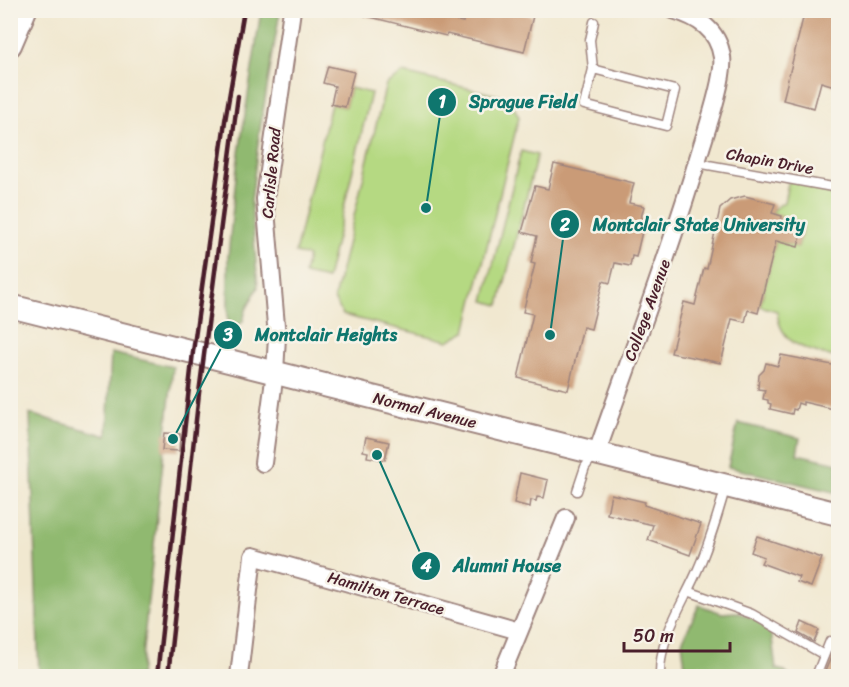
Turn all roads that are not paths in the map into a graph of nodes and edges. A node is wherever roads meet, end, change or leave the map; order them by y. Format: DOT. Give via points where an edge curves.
graph roads {
  1 [pos="25,10"];
  2 [pos="292,10"];
  3 [pos="673,10"];
  4 [pos="594,22"];
  5 [pos="10,45"];
  6 [pos="593,69"];
  7 [pos="697,164"];
  8 [pos="838,188"];
  9 [pos="10,306"];
  10 [pos="275,372"];
  11 [pos="597,452"];
  12 [pos="263,463"];
  13 [pos="726,485"];
  14 [pos="577,491"];
  15 [pos="838,514"];
  16 [pos="566,518"];
  17 [pos="688,591"];
  18 [pos="519,631"];
  19 [pos="830,641"];
  20 [pos="824,655"];
  21 [pos="239,676"];
  22 [pos="501,676"];
  23 [pos="660,676"];
  24 [pos="816,676"];
  1 -- 5 [label="street"];
  2 -- 10 [label="street, Carlisle Road" via="265,199 275,312"];
  3 -- 7 [label="street, College Avenue" via="706,25 722,54"];
  4 -- 6 [label="lane" via="590,40"];
  6 -- 6 [label="lane" via="675,90 666,126 584,105"];
  7 -- 8 [label="lane, Chapin Drive"];
  7 -- 11 [label="street, College Avenue"];
  9 -- 10 [label="street, Normal Avenue"];
  10 -- 11 [label="street, Normal Avenue"];
  10 -- 12 [label="street, Carlisle Road"];
  11 -- 13 [label="street, Normal Avenue"];
  11 -- 14 [label="lane, College Avenue" via="585,467"];
  13 -- 15 [label="street, Normal Avenue"];
  13 -- 17 [label="lane" via="714,528"];
  16 -- 18 [label="street"];
  17 -- 20 [label="lane" via="752,614"];
  17 -- 23 [label="lane" via="662,651"];
  18 -- 21 [label="street, Hamilton Terrace" via="253,556"];
  18 -- 22 [label="street"];
  19 -- 20 [label="lane"];
  20 -- 24 [label="lane"];
}
